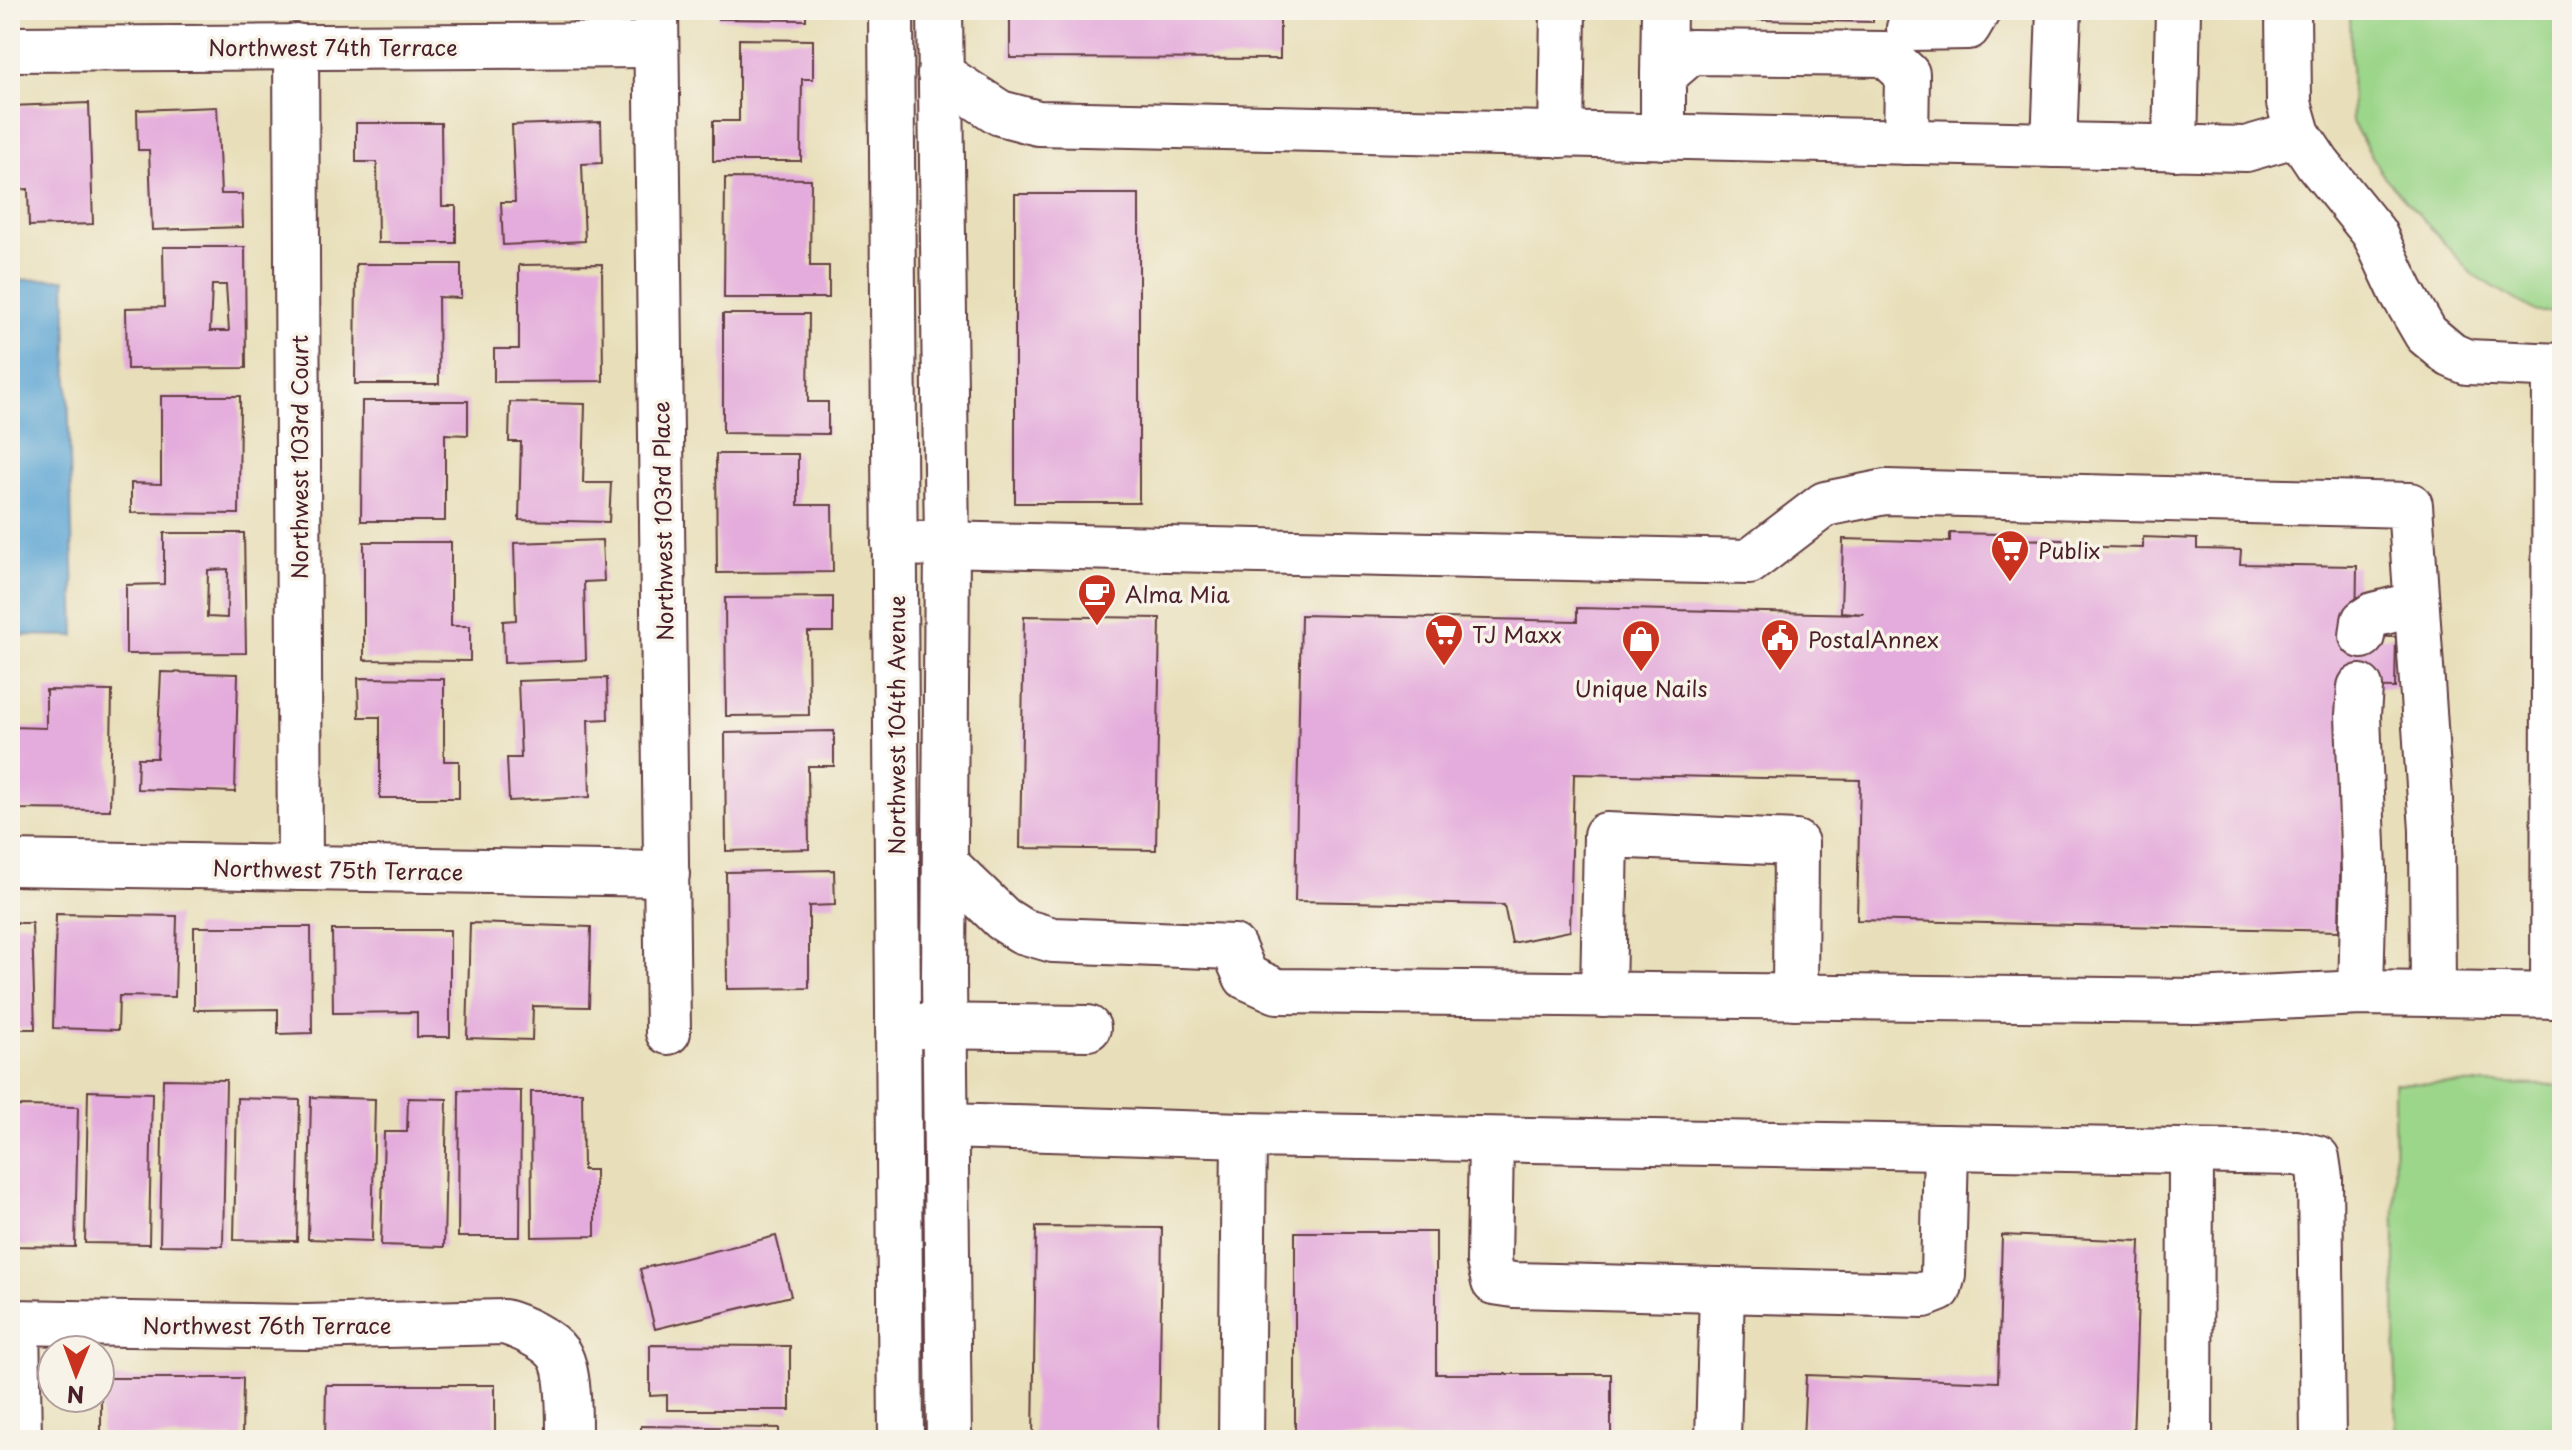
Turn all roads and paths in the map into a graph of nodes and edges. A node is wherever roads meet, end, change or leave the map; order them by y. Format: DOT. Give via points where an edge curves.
graph roads {
  1 [pos="891,10"];
  2 [pos="940,10"];
  3 [pos="1563,10"];
  4 [pos="1664,10"];
  5 [pos="1978,10"];
  6 [pos="2059,10"];
  7 [pos="2178,10"];
  8 [pos="2288,10"];
  9 [pos="1909,19"];
  10 [pos="656,28"];
  11 [pos="296,46"];
  12 [pos="10,49"];
  13 [pos="940,74"];
  14 [pos="1907,74"];
  15 [pos="1663,76"];
  16 [pos="1561,135"];
  17 [pos="1663,137"];
  18 [pos="1906,142"];
  19 [pos="2271,142"];
  20 [pos="2054,145"];
  21 [pos="2175,148"];
  22 [pos="2559,366"];
  23 [pos="894,543"];
  24 [pos="947,544"];
  25 [pos="2416,604"];
  26 [pos="2362,636"];
  27 [pos="2360,687"];
  28 [pos="10,863"];
  29 [pos="945,863"];
  30 [pos="300,868"];
  31 [pos="667,874"];
  32 [pos="2361,993"];
  33 [pos="2433,994"];
  34 [pos="1603,995"];
  35 [pos="2558,996"];
  36 [pos="1795,997"];
  37 [pos="897,1026"];
  38 [pos="945,1026"];
  39 [pos="1088,1028"];
  40 [pos="668,1032"];
  41 [pos="946,1126"];
  42 [pos="1244,1135"];
  43 [pos="1491,1140"];
  44 [pos="1946,1147"];
  45 [pos="2191,1153"];
  46 [pos="1722,1290"];
  47 [pos="14,1322"];
  48 [pos="19,1440"];
  49 [pos="569,1440"];
  50 [pos="901,1440"];
  51 [pos="949,1440"];
  52 [pos="1241,1440"];
  53 [pos="1718,1440"];
  54 [pos="2190,1440"];
  55 [pos="2323,1440"];
  1 -- 23 [label="street, Northwest 104th Avenue"];
  2 -- 13 [label="street"];
  3 -- 16 [label="street"];
  4 -- 15 [label="street"];
  5 -- 9 [label="street" via="1968,27"];
  6 -- 20 [label="street"];
  7 -- 21 [label="street"];
  8 -- 19 [label="street" via="2289,103"];
  9 -- 14 [label="street"];
  10 -- 11 [label="street, Northwest 74th Terrace"];
  10 -- 31 [label="street, Northwest 103rd Place"];
  11 -- 12 [label="street, Northwest 74th Terrace"];
  11 -- 30 [label="street, Northwest 103rd Court"];
  13 -- 16 [label="street" via="1000,113 1038,123"];
  13 -- 24 [label="street"];
  14 -- 15 [label="street" via="1885,54 1691,52"];
  14 -- 18 [label="street"];
  15 -- 17 [label="street"];
  16 -- 17 [label="street"];
  17 -- 18 [label="street"];
  18 -- 20 [label="street"];
  19 -- 21 [label="street"];
  19 -- 22 [label="street" via="2318,164 2374,233 2426,334 2451,355 2467,362"];
  20 -- 21 [label="street"];
  22 -- 35 [label="street"];
  23 -- 24 [label="street"];
  23 -- 37 [label="street, Northwest 104th Avenue"];
  24 -- 25 [label="street" via="1749,562 1825,504 1885,492 2410,505"];
  24 -- 29 [label="street"];
  25 -- 26 [label="street" via="2373,615 2364,621"];
  25 -- 33 [label="street" via="2432,830"];
  27 -- 32 [label="street"];
  28 -- 30 [label="street, Northwest 75th Terrace"];
  29 -- 34 [label="street" via="1022,931 1053,940 1233,947 1246,977 1277,991"];
  29 -- 38 [label="street"];
  30 -- 31 [label="street, Northwest 75th Terrace"];
  31 -- 40 [label="street, Northwest 103rd Place"];
  32 -- 33 [label="street"];
  32 -- 36 [label="street" via="2196,1001"];
  33 -- 35 [label="street"];
  34 -- 36 [label="street"];
  34 -- 36 [label="street" via="1606,835 1796,843"];
  37 -- 38 [label="street"];
  37 -- 50 [label="street, Northwest 104th Avenue"];
  38 -- 39 [label="street"];
  38 -- 41 [label="street"];
  41 -- 42 [label="street"];
  41 -- 51 [label="street"];
  42 -- 43 [label="street"];
  42 -- 52 [label="street"];
  43 -- 44 [label="street"];
  43 -- 46 [label="street" via="1489,1261 1494,1282"];
  44 -- 45 [label="street"];
  44 -- 46 [label="street" via="1939,1289 1924,1295"];
  45 -- 54 [label="street"];
  45 -- 55 [label="street" via="2296,1153 2317,1158"];
  46 -- 53 [label="street"];
  47 -- 48 [label="street"];
  47 -- 49 [label="street, Northwest 76th Terrace" via="306,1327 504,1322 524,1327 558,1353 569,1393"];
}
